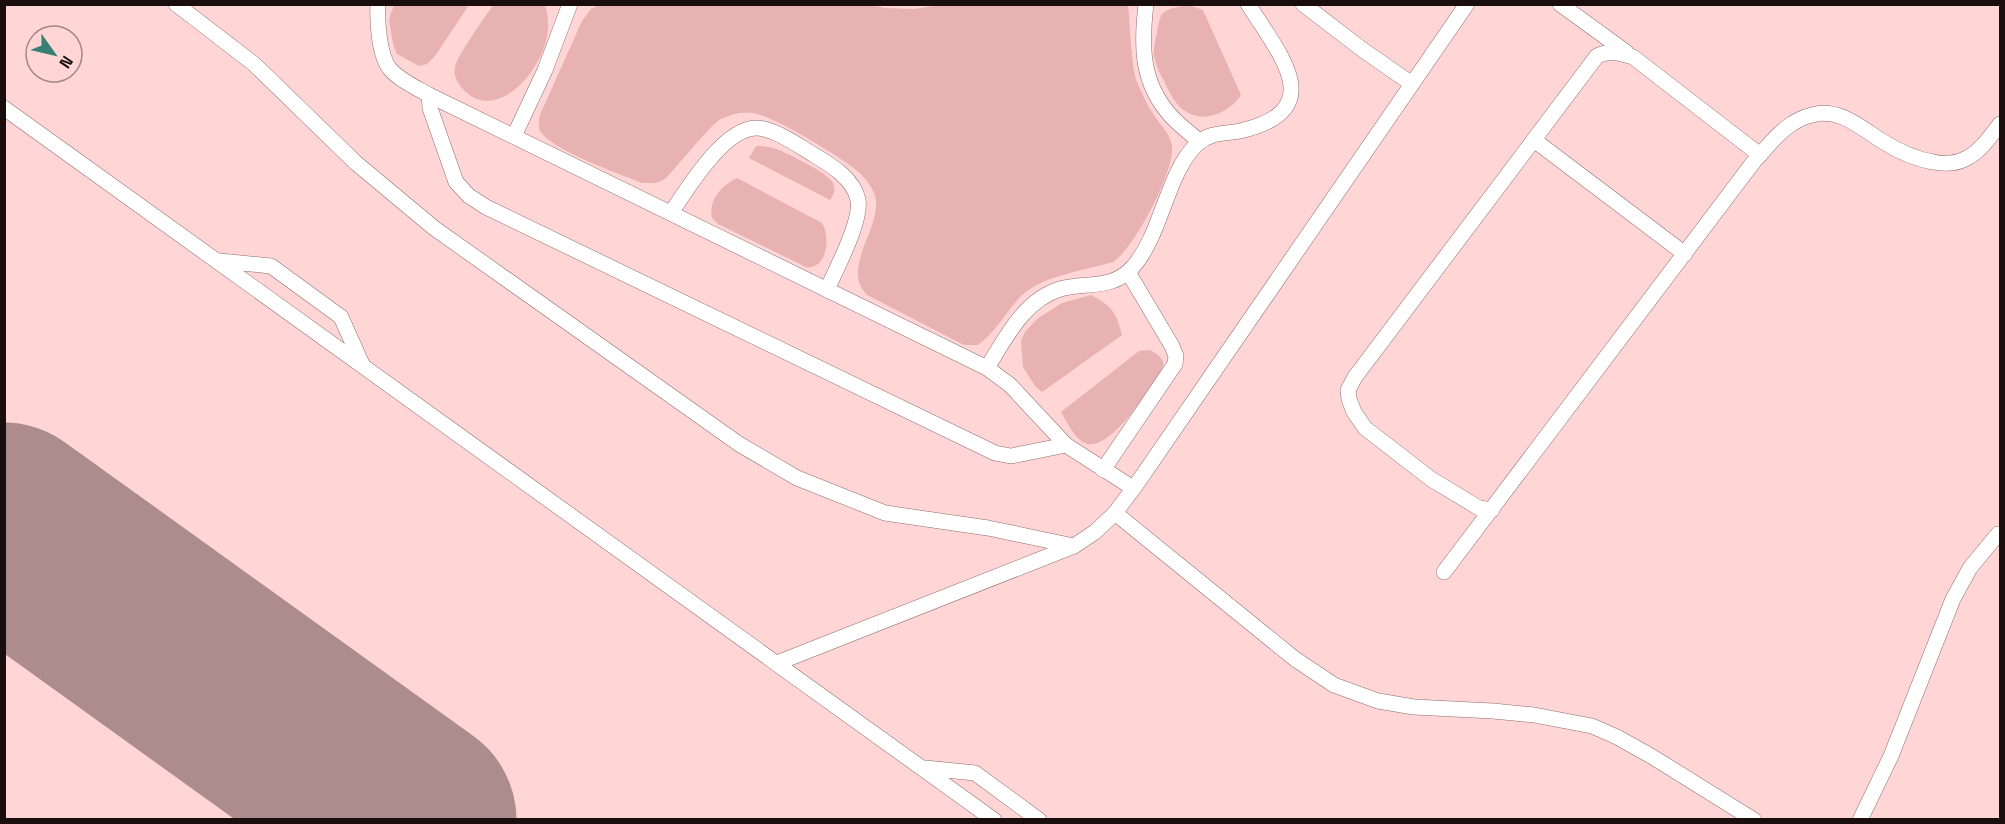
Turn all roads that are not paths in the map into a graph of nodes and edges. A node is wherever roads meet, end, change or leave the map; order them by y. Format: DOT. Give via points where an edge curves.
graph roads {
  1 [pos="176,4"];
  2 [pos="378,4"];
  3 [pos="570,4"];
  4 [pos="1146,4"];
  5 [pos="1248,4"];
  6 [pos="1303,4"];
  7 [pos="1467,4"];
  8 [pos="1560,4"];
  9 [pos="1633,57"];
  10 [pos="1412,84"];
  11 [pos="429,95"];
  12 [pos="4,108"];
  13 [pos="2001,124"];
  14 [pos="514,136"];
  15 [pos="1534,140"];
  16 [pos="1199,141"];
  17 [pos="1760,155"];
  18 [pos="671,213"];
  19 [pos="1685,254"];
  20 [pos="217,261"];
  21 [pos="1128,272"];
  22 [pos="827,290"];
  23 [pos="363,366"];
  24 [pos="987,368"];
  25 [pos="1066,445"];
  26 [pos="1103,470"];
  27 [pos="1133,488"];
  28 [pos="1492,510"];
  29 [pos="1115,513"];
  30 [pos="1998,534"];
  31 [pos="1074,546"];
  32 [pos="1444,572"];
  33 [pos="777,663"];
  34 [pos="923,768"];
  35 [pos="994,819"];
  36 [pos="1039,819"];
  37 [pos="1754,819"];
  38 [pos="1860,819"];
  1 -- 31 [label="lane" via="254,64 356,162 435,228 749,450 796,478 885,513"];
  2 -- 11 [label="lane" via="377,27 389,68"];
  3 -- 14 [label="lane" via="546,70"];
  4 -- 16 [label="lane" via="1142,48 1149,81 1171,117"];
  5 -- 16 [label="lane" via="1288,68 1291,94 1280,114 1270,122"];
  6 -- 10 [label="lane"];
  7 -- 10 [label="lane"];
  8 -- 9 [label="lane"];
  9 -- 15 [label="lane" via="1606,52 1597,56"];
  9 -- 17 [label="lane"];
  10 -- 27 [label="lane"];
  11 -- 14 [label="lane"];
  11 -- 25 [label="lane" via="456,182 486,207 995,453 1011,456"];
  12 -- 20 [label="lane"];
  13 -- 17 [label="lane" via="1977,151 1952,164 1907,154 1848,118 1812,114 1779,133"];
  14 -- 18 [label="lane"];
  15 -- 19 [label="lane"];
  15 -- 28 [label="lane" via="1348,390 1354,412 1365,428 1431,479 1479,508"];
  16 -- 21 [label="lane" via="1183,163 1146,247"];
  17 -- 19 [label="lane"];
  18 -- 22 [label="lane"];
  18 -- 22 [label="lane" via="724,143 738,133 757,128 782,136 834,167 852,185 858,200 857,219"];
  19 -- 28 [label="lane"];
  20 -- 23 [label="lane"];
  20 -- 23 [label="lane" via="271,266 341,316"];
  21 -- 24 [label="lane" via="1100,286 1059,290 1039,300 1020,317"];
  21 -- 26 [label="lane" via="1172,346 1175,364"];
  22 -- 24 [label="lane"];
  23 -- 33 [label="lane"];
  24 -- 25 [label="lane" via="1010,385"];
  25 -- 26 [label="lane"];
  26 -- 27 [label="lane"];
  27 -- 29 [label="lane"];
  28 -- 32 [label="lane"];
  29 -- 31 [label="lane"];
  29 -- 37 [label="lane" via="1295,659 1334,685 1378,702 1534,715 1592,726 1626,741"];
  30 -- 38 [label="lane" via="1970,568 1953,599 1891,756"];
  31 -- 33 [label="lane"];
  33 -- 34 [label="lane"];
  34 -- 35 [label="lane"];
  34 -- 36 [label="lane" via="975,773"];
}
